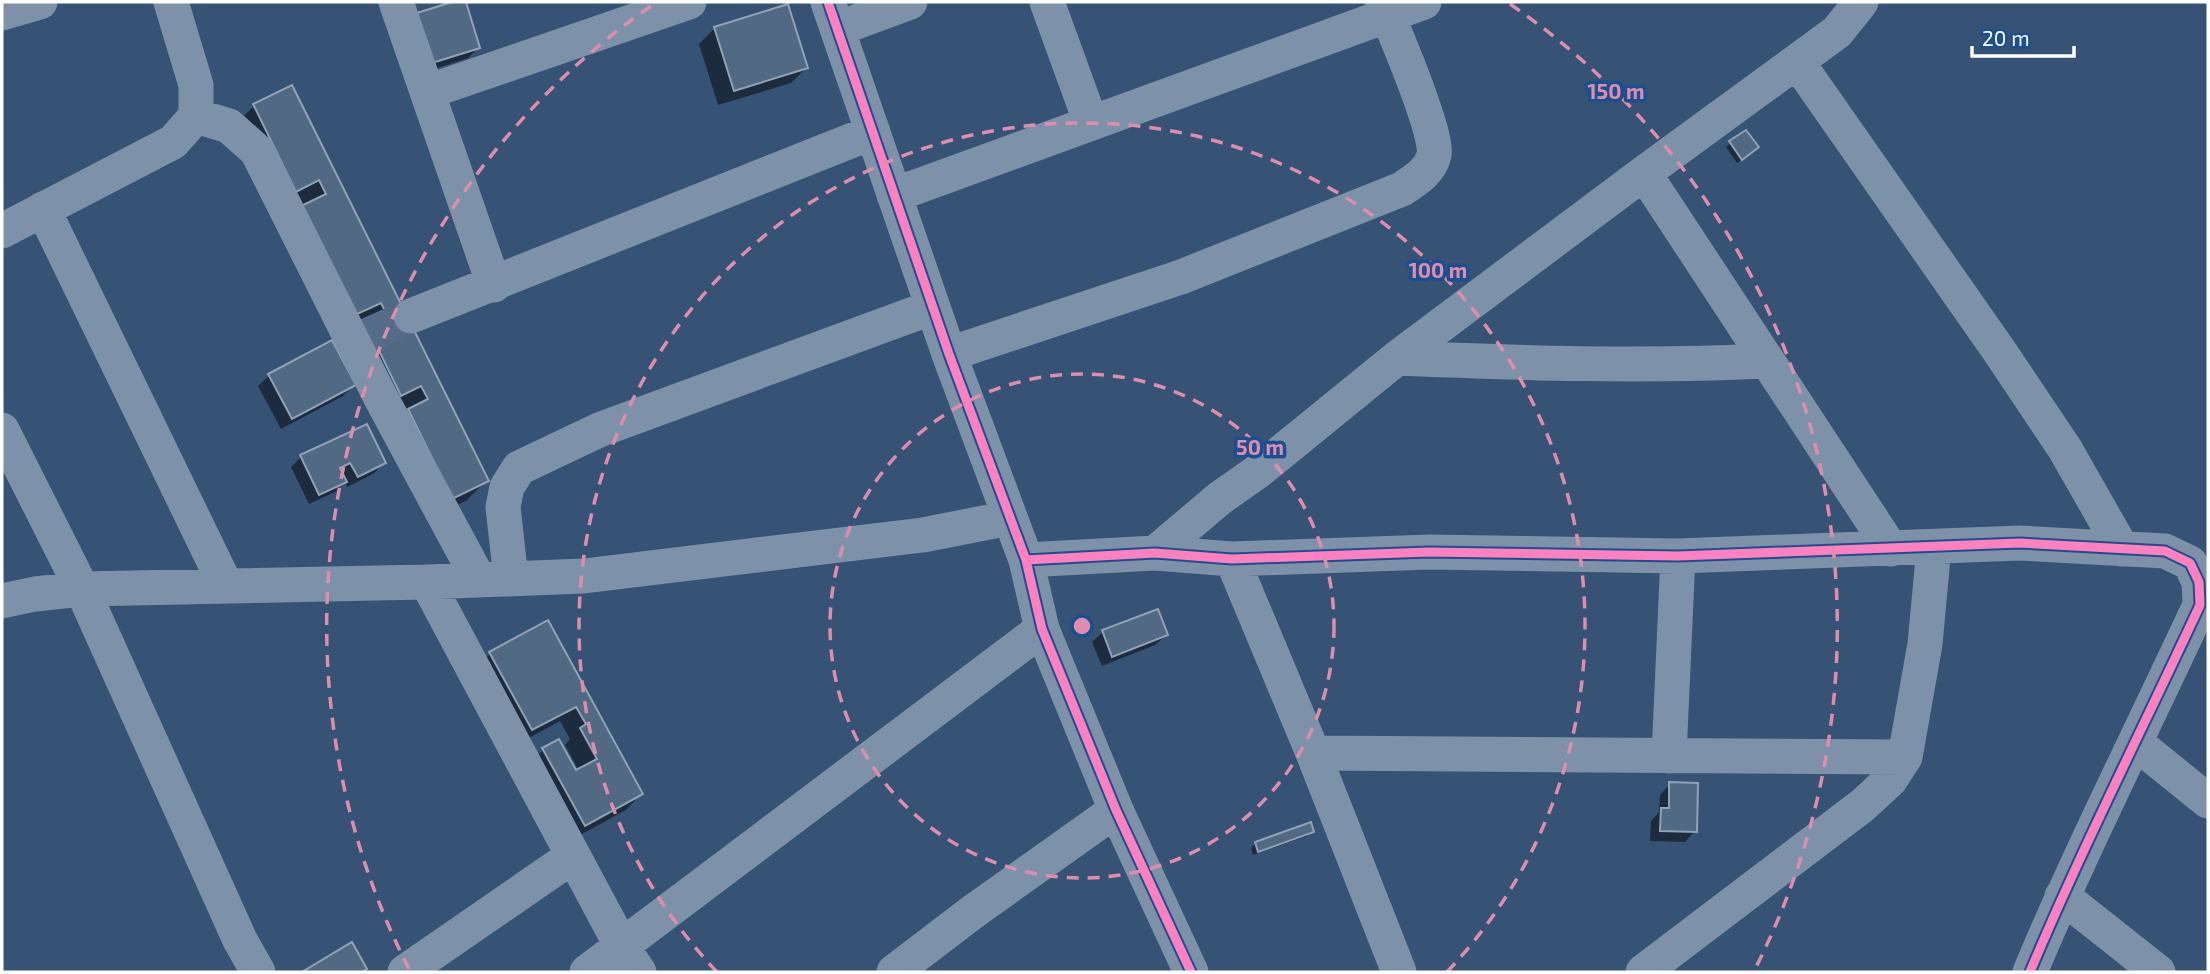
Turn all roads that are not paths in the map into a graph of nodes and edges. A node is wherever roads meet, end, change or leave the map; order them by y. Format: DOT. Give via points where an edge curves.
graph roads {
  1 [pos="40,2"];
  2 [pos="171,2"];
  3 [pos="396,2"];
  4 [pos="689,2"];
  5 [pos="910,2"];
  6 [pos="1047,2"];
  7 [pos="1424,2"];
  8 [pos="1861,2"];
  9 [pos="1385,9"];
  10 [pos="2,13"];
  11 [pos="832,15"];
  12 [pos="1797,63"];
  13 [pos="427,92"];
  14 [pos="196,116"];
  15 [pos="1091,123"];
  16 [pos="873,132"];
  17 [pos="1644,173"];
  18 [pos="894,195"];
  19 [pos="43,209"];
  20 [pos="2,231"];
  21 [pos="494,285"];
  22 [pos="933,307"];
  23 [pos="411,316"];
  24 [pos="949,354"];
  25 [pos="1397,358"];
  26 [pos="1766,361"];
  27 [pos="2,430"];
  28 [pos="1009,518"];
  29 [pos="1934,547"];
  30 [pos="1891,549"];
  31 [pos="2122,549"];
  32 [pos="1155,553"];
  33 [pos="1678,556"];
  34 [pos="1231,559"];
  35 [pos="1026,560"];
  36 [pos="2199,564"];
  37 [pos="495,580"];
  38 [pos="427,582"];
  39 [pos="226,586"];
  40 [pos="82,589"];
  41 [pos="2,601"];
  42 [pos="1042,629"];
  43 [pos="2136,743"];
  44 [pos="1313,753"];
  45 [pos="1669,756"];
  46 [pos="1905,757"];
  47 [pos="2208,801"];
  48 [pos="1116,810"];
  49 [pos="573,856"];
  50 [pos="2062,896"];
  51 [pos="630,960"];
  52 [pos="258,972"];
  53 [pos="405,972"];
  54 [pos="587,972"];
  55 [pos="894,972"];
  56 [pos="1191,972"];
  57 [pos="1399,972"];
  58 [pos="1643,972"];
  59 [pos="2030,972"];
  60 [pos="2158,972"];
  1 -- 10 [label="street"];
  2 -- 14 [label="street" via="196,85"];
  3 -- 13 [label="street"];
  4 -- 13 [label="street"];
  5 -- 11 [label="street"];
  6 -- 15 [label="street"];
  7 -- 9 [label="street"];
  8 -- 12 [label="street" via="1838,32"];
  9 -- 15 [label="street"];
  9 -- 24 [label="street" via="1432,129 1435,154 1424,174 1402,189 1181,277"];
  11 -- 16 [label="street"];
  12 -- 17 [label="street"];
  12 -- 31 [label="street" via="2065,449"];
  13 -- 21 [label="street"];
  14 -- 19 [label="street" via="173,142"];
  14 -- 37 [label="street" via="229,126 257,151"];
  15 -- 18 [label="street"];
  16 -- 18 [label="street"];
  16 -- 21 [label="street"];
  17 -- 25 [label="street"];
  17 -- 26 [label="street"];
  18 -- 22 [label="street"];
  19 -- 20 [label="street"];
  19 -- 39 [label="street"];
  21 -- 23 [label="street"];
  22 -- 24 [label="street"];
  22 -- 37 [label="street" via="599,430 519,468 507,487"];
  24 -- 28 [label="street"];
  25 -- 26 [label="street" via="1553,365"];
  25 -- 32 [label="street"];
  26 -- 30 [label="street"];
  27 -- 40 [label="street"];
  28 -- 35 [label="street"];
  28 -- 37 [label="street" via="923,535 584,576"];
  29 -- 30 [label="street"];
  29 -- 31 [label="street" via="2020,543"];
  29 -- 46 [label="street" via="1925,644"];
  30 -- 33 [label="street"];
  31 -- 36 [label="street" via="2165,551"];
  32 -- 34 [label="street"];
  32 -- 35 [label="street"];
  33 -- 34 [label="street" via="1429,552"];
  33 -- 45 [label="street"];
  34 -- 44 [label="street"];
  35 -- 42 [label="street"];
  36 -- 43 [label="street" via="2200,605"];
  37 -- 38 [label="street"];
  38 -- 39 [label="street"];
  38 -- 49 [label="street"];
  39 -- 40 [label="street"];
  40 -- 41 [label="street"];
  40 -- 52 [label="street"];
  42 -- 48 [label="street"];
  42 -- 51 [label="street"];
  43 -- 47 [label="street"];
  43 -- 50 [label="street"];
  44 -- 45 [label="street"];
  44 -- 57 [label="street"];
  45 -- 46 [label="street"];
  46 -- 58 [label="street" via="1890,780 1863,805"];
  48 -- 55 [label="street"];
  48 -- 56 [label="street"];
  49 -- 51 [label="street"];
  49 -- 53 [label="street"];
  50 -- 59 [label="street"];
  50 -- 60 [label="street"];
  51 -- 54 [label="street"];
}
